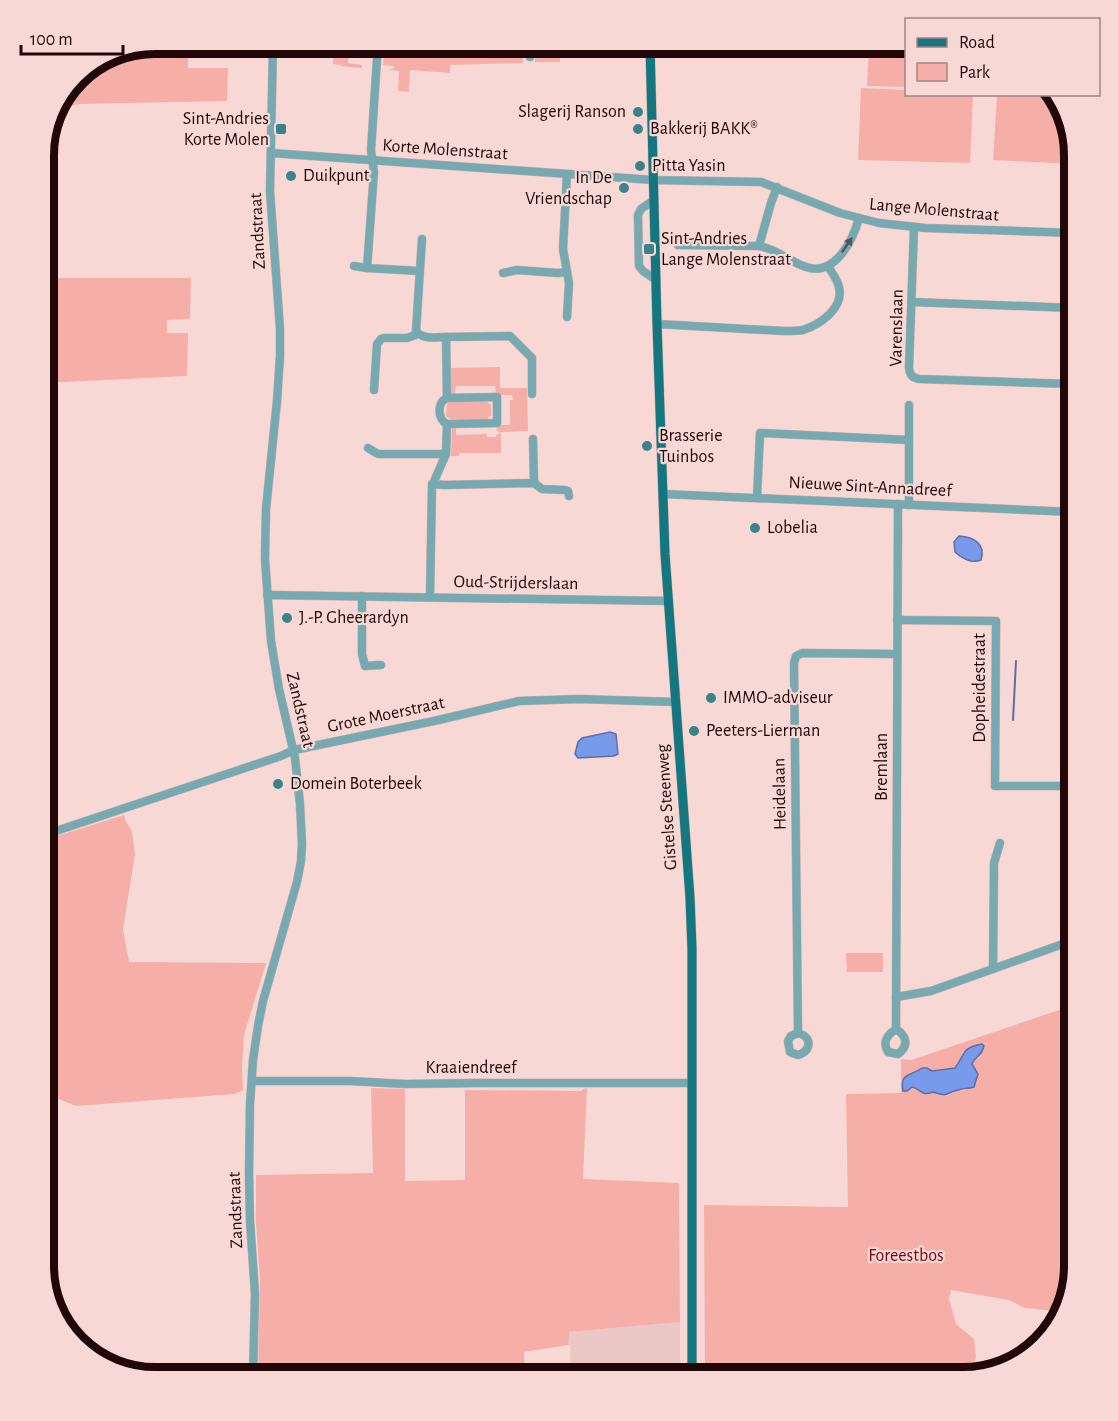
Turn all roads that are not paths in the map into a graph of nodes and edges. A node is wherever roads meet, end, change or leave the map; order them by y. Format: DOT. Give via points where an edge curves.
graph roads {
  1 [pos="273,54"];
  2 [pos="377,54"];
  3 [pos="650,54"];
  4 [pos="271,153"];
  5 [pos="373,160"];
  6 [pos="567,174"];
  7 [pos="653,180"];
  8 [pos="777,187"];
  9 [pos="654,200"];
  10 [pos="859,218"];
  11 [pos="914,227"];
  12 [pos="1064,233"];
  13 [pos="422,240"];
  14 [pos="678,245"];
  15 [pos="759,246"];
  16 [pos="828,266"];
  17 [pos="354,267"];
  18 [pos="368,268"];
  19 [pos="419,271"];
  20 [pos="567,272"];
  21 [pos="503,273"];
  22 [pos="656,280"];
  23 [pos="912,302"];
  24 [pos="1064,308"];
  25 [pos="567,317"];
  26 [pos="657,324"];
  27 [pos="418,334"];
  28 [pos="446,337"];
  29 [pos="1064,384"];
  30 [pos="374,390"];
  31 [pos="532,394"];
  32 [pos="447,398"];
  33 [pos="909,405"];
  34 [pos="447,424"];
  35 [pos="533,439"];
  36 [pos="909,440"];
  37 [pos="368,448"];
  38 [pos="447,454"];
  39 [pos="534,483"];
  40 [pos="432,484"];
  41 [pos="663,494"];
  42 [pos="569,496"];
  43 [pos="757,497"];
  44 [pos="898,504"];
  45 [pos="909,504"];
  46 [pos="1064,512"];
  47 [pos="267,595"];
  48 [pos="362,596"];
  49 [pos="430,597"];
  50 [pos="669,601"];
  51 [pos="897,620"];
  52 [pos="897,654"];
  53 [pos="381,665"];
  54 [pos="676,702"];
  55 [pos="294,750"];
  56 [pos="1062,786"];
  57 [pos="54,832"];
  58 [pos="1000,843"];
  59 [pos="1064,944"];
  60 [pos="993,969"];
  61 [pos="896,997"];
  62 [pos="896,1029"];
  63 [pos="798,1033"];
  64 [pos="252,1081"];
  65 [pos="692,1083"];
  66 [pos="252,1367"];
  67 [pos="692,1367"];
  1 -- 4 [label="street, Zandstraat"];
  2 -- 5 [label="street"];
  3 -- 7 [label="main road, Gistelse Steenweg"];
  4 -- 5 [label="street, Korte Molenstraat"];
  4 -- 47 [label="street, Zandstraat" via="280,338 266,509"];
  5 -- 6 [label="street, Korte Molenstraat"];
  5 -- 18 [label="street"];
  6 -- 7 [label="street, Korte Molenstraat"];
  6 -- 20 [label="street" via="563,249"];
  7 -- 8 [label="street, Lange Molenstraat" via="760,182"];
  7 -- 9 [label="main road, Gistelse Steenweg"];
  8 -- 10 [label="street, Lange Molenstraat"];
  8 -- 15 [label="street"];
  9 -- 22 [label="main road, Gistelse Steenweg"];
  9 -- 22 [label="street" via="638,215 639,266"];
  10 -- 11 [label="street, Lange Molenstraat"];
  16 -- 10 [label="street, one-way" via="850,242"];
  11 -- 12 [label="street, Lange Molenstraat"];
  11 -- 23 [label="street, Varenslaan"];
  13 -- 19 [label="street"];
  14 -- 15 [label="street"];
  15 -- 16 [label="street" via="806,267"];
  16 -- 26 [label="street" via="838,283 839,300 827,316 805,329"];
  17 -- 18 [label="street"];
  18 -- 19 [label="street"];
  19 -- 27 [label="street" via="415,327"];
  20 -- 21 [label="street"];
  20 -- 25 [label="street"];
  22 -- 26 [label="main road, Gistelse Steenweg"];
  23 -- 24 [label="street"];
  23 -- 29 [label="street, Varenslaan" via="909,368 913,377"];
  26 -- 41 [label="main road, Gistelse Steenweg"];
  27 -- 28 [label="street"];
  27 -- 30 [label="street" via="379,341"];
  28 -- 31 [label="street" via="510,336 532,358"];
  28 -- 32 [label="street"];
  32 -- 34 [label="street" via="440,407 441,420"];
  32 -- 34 [label="street" via="497,397 497,423"];
  33 -- 36 [label="street"];
  34 -- 38 [label="street"];
  35 -- 39 [label="street"];
  36 -- 43 [label="street" via="760,433"];
  36 -- 45 [label="street"];
  37 -- 38 [label="street" via="378,454"];
  38 -- 40 [label="street"];
  39 -- 40 [label="street"];
  39 -- 42 [label="street" via="542,489 564,489"];
  40 -- 49 [label="street"];
  41 -- 43 [label="street, Nieuwe Sint-Annadreef"];
  41 -- 50 [label="main road, Gistelse Steenweg"];
  43 -- 44 [label="street, Nieuwe Sint-Annadreef"];
  44 -- 45 [label="street, Nieuwe Sint-Annadreef"];
  44 -- 51 [label="street, Bremlaan"];
  45 -- 46 [label="street, Nieuwe Sint-Annadreef"];
  47 -- 48 [label="street, Oud-Strijderslaan"];
  47 -- 55 [label="street, Zandstraat" via="273,660"];
  48 -- 49 [label="street, Oud-Strijderslaan"];
  48 -- 53 [label="street" via="365,666"];
  49 -- 50 [label="street, Oud-Strijderslaan"];
  50 -- 54 [label="main road, Gistelse Steenweg"];
  51 -- 52 [label="street, Bremlaan"];
  51 -- 56 [label="street, Dopheidestraat" via="996,621 995,786"];
  52 -- 61 [label="street, Bremlaan"];
  52 -- 63 [label="street, Heidelaan" via="802,653 794,663"];
  54 -- 55 [label="street, Grote Moerstraat" via="519,701"];
  54 -- 65 [label="main road, Gistelse Steenweg" via="690,898"];
  55 -- 57 [label="street, Grote Moerstraat"];
  55 -- 64 [label="street, Zandstraat" via="301,861 260,1012"];
  58 -- 60 [label="street" via="994,863"];
  59 -- 60 [label="street"];
  60 -- 61 [label="street" via="931,991"];
  61 -- 62 [label="street, Bremlaan"];
  64 -- 65 [label="street, Kraaiendreef"];
  64 -- 66 [label="street, Zandstraat" via="249,1174 255,1294"];
  65 -- 67 [label="main road, Gistelse Steenweg"];
}
